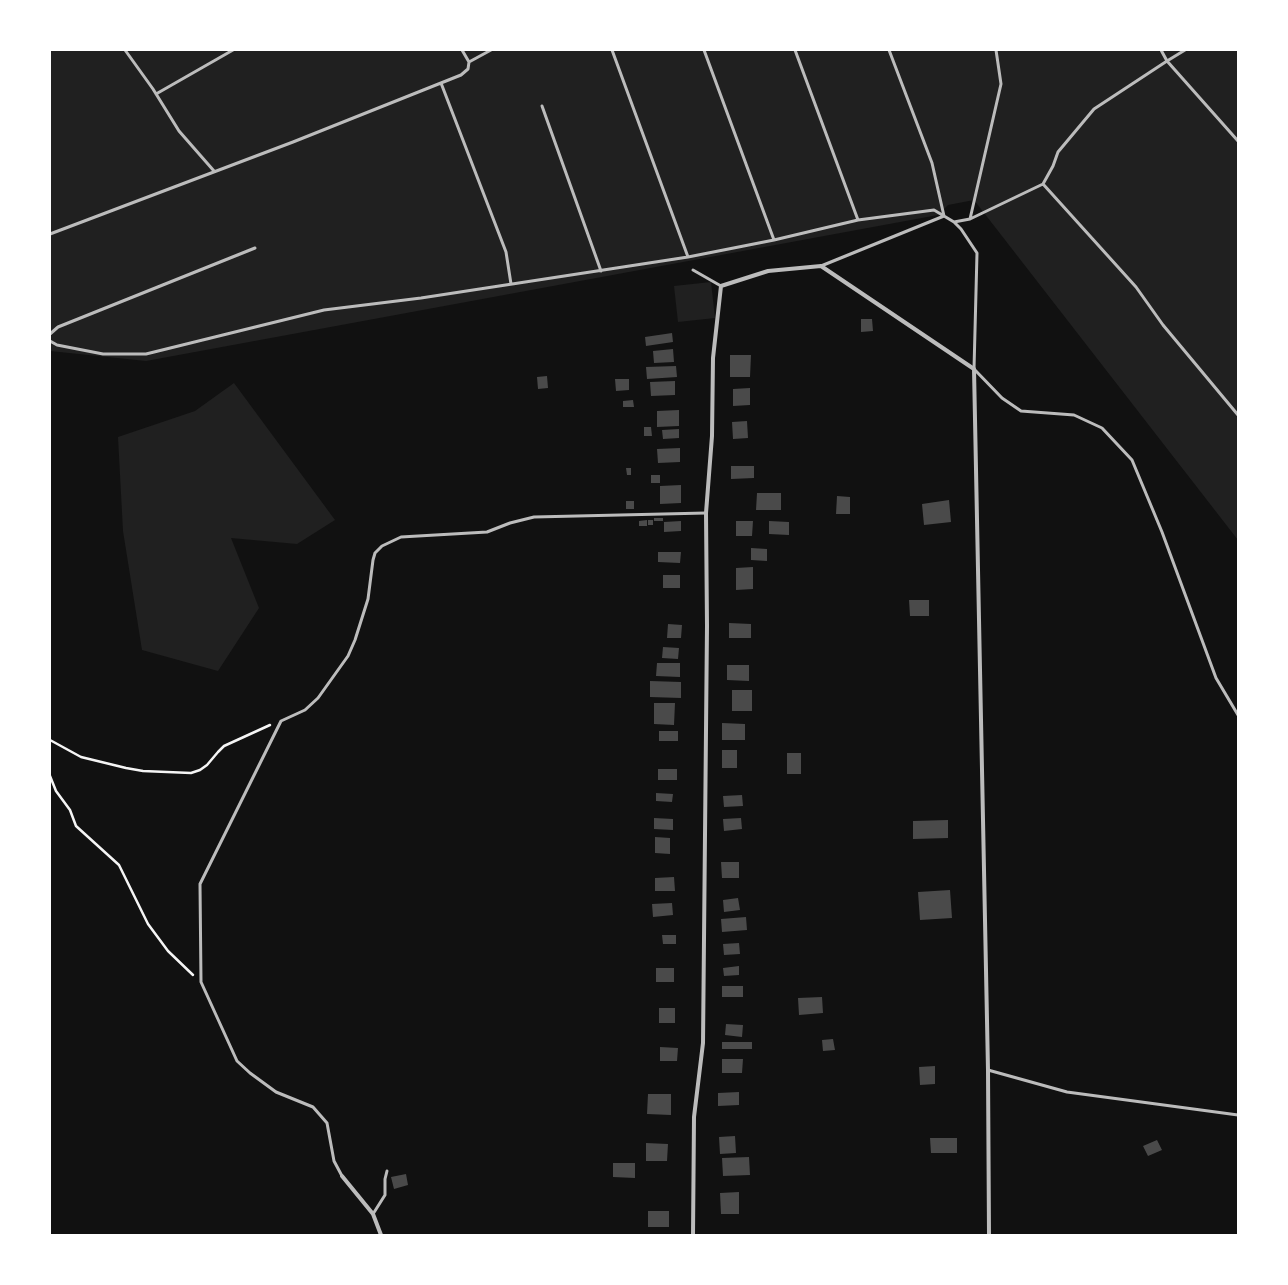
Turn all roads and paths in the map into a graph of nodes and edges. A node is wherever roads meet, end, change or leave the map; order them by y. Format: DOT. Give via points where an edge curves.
graph roads {
  1 [pos="125,50"];
  2 [pos="233,50"];
  3 [pos="462,50"];
  4 [pos="491,50"];
  5 [pos="612,50"];
  6 [pos="704,50"];
  7 [pos="795,50"];
  8 [pos="889,50"];
  9 [pos="996,50"];
  10 [pos="1161,50"];
  11 [pos="1185,50"];
  12 [pos="1166,61"];
  13 [pos="469,62"];
  14 [pos="441,83"];
  15 [pos="156,94"];
  16 [pos="542,106"];
  17 [pos="1238,141"];
  18 [pos="214,171"];
  19 [pos="1043,184"];
  20 [pos="944,216"];
  21 [pos="970,219"];
  22 [pos="858,220"];
  23 [pos="954,222"];
  24 [pos="50,234"];
  25 [pos="774,240"];
  26 [pos="254,248"];
  27 [pos="688,257"];
  28 [pos="821,266"];
  29 [pos="694,270"];
  30 [pos="601,271"];
  31 [pos="511,284"];
  32 [pos="721,286"];
  33 [pos="50,334"];
  34 [pos="50,341"];
  35 [pos="974,369"];
  36 [pos="1238,415"];
  37 [pos="706,513"];
  38 [pos="1238,715"];
  39 [pos="280,721"];
  40 [pos="50,740"];
  41 [pos="50,776"];
  42 [pos="200,982"];
  43 [pos="988,1070"];
  44 [pos="1238,1115"];
  45 [pos="387,1171"];
  46 [pos="342,1176"];
  47 [pos="374,1214"];
  48 [pos="381,1235"];
  49 [pos="693,1235"];
  50 [pos="989,1235"];
  1 -- 15 [label="lane"];
  2 -- 15 [label="lane"];
  3 -- 13 [label="lane"];
  4 -- 13 [label="lane"];
  5 -- 27 [label="lane"];
  6 -- 25 [label="lane"];
  7 -- 22 [label="lane"];
  8 -- 20 [label="lane" via="932,163"];
  9 -- 21 [label="lane" via="1001,84"];
  10 -- 12 [label="lane"];
  11 -- 12 [label="lane"];
  12 -- 17 [label="lane"];
  12 -- 19 [label="lane" via="1094,109 1058,152"];
  13 -- 14 [label="lane" via="468,69 461,75"];
  14 -- 18 [label="lane"];
  14 -- 31 [label="lane" via="506,252"];
  15 -- 18 [label="lane" via="179,131"];
  16 -- 30 [label="lane"];
  18 -- 24 [label="lane"];
  19 -- 21 [label="lane"];
  19 -- 36 [label="lane" via="1136,287 1163,325"];
  20 -- 22 [label="lane" via="934,210"];
  20 -- 23 [label="lane"];
  20 -- 28 [label="lane"];
  21 -- 23 [label="lane"];
  22 -- 25 [label="lane"];
  23 -- 35 [label="lane" via="962,229 976,252"];
  25 -- 27 [label="lane"];
  26 -- 33 [label="lane" via="58,327"];
  27 -- 30 [label="lane"];
  28 -- 32 [label="street" via="768,271"];
  28 -- 35 [label="street"];
  29 -- 32 [label="lane"];
  30 -- 31 [label="lane"];
  31 -- 34 [label="lane" via="324,310 146,354 103,354 57,345"];
  32 -- 37 [label="street" via="713,358 712,436"];
  35 -- 38 [label="lane" via="1002,398 1021,411 1074,414 1102,428 1132,460 1162,532 1216,678"];
  35 -- 43 [label="street"];
  37 -- 39 [label="lane" via="534,517 487,532 401,537 382,546 375,553 368,599 348,656 318,698 305,710"];
  37 -- 49 [label="street" via="703,1043 694,1118"];
  39 -- 40 [label="path" via="231,742 207,765 191,773 126,768 81,757"];
  39 -- 42 [label="lane" via="200,884"];
  41 -- 42 [label="path" via="56,791 70,810 76,826 119,866 148,924 168,951"];
  42 -- 46 [label="lane" via="237,1061 276,1092 313,1107 327,1123 334,1161"];
  43 -- 44 [label="lane" via="1067,1092"];
  43 -- 50 [label="street"];
  45 -- 47 [label="lane" via="385,1195"];
  46 -- 47 [label="street"];
  47 -- 48 [label="street"];
}
